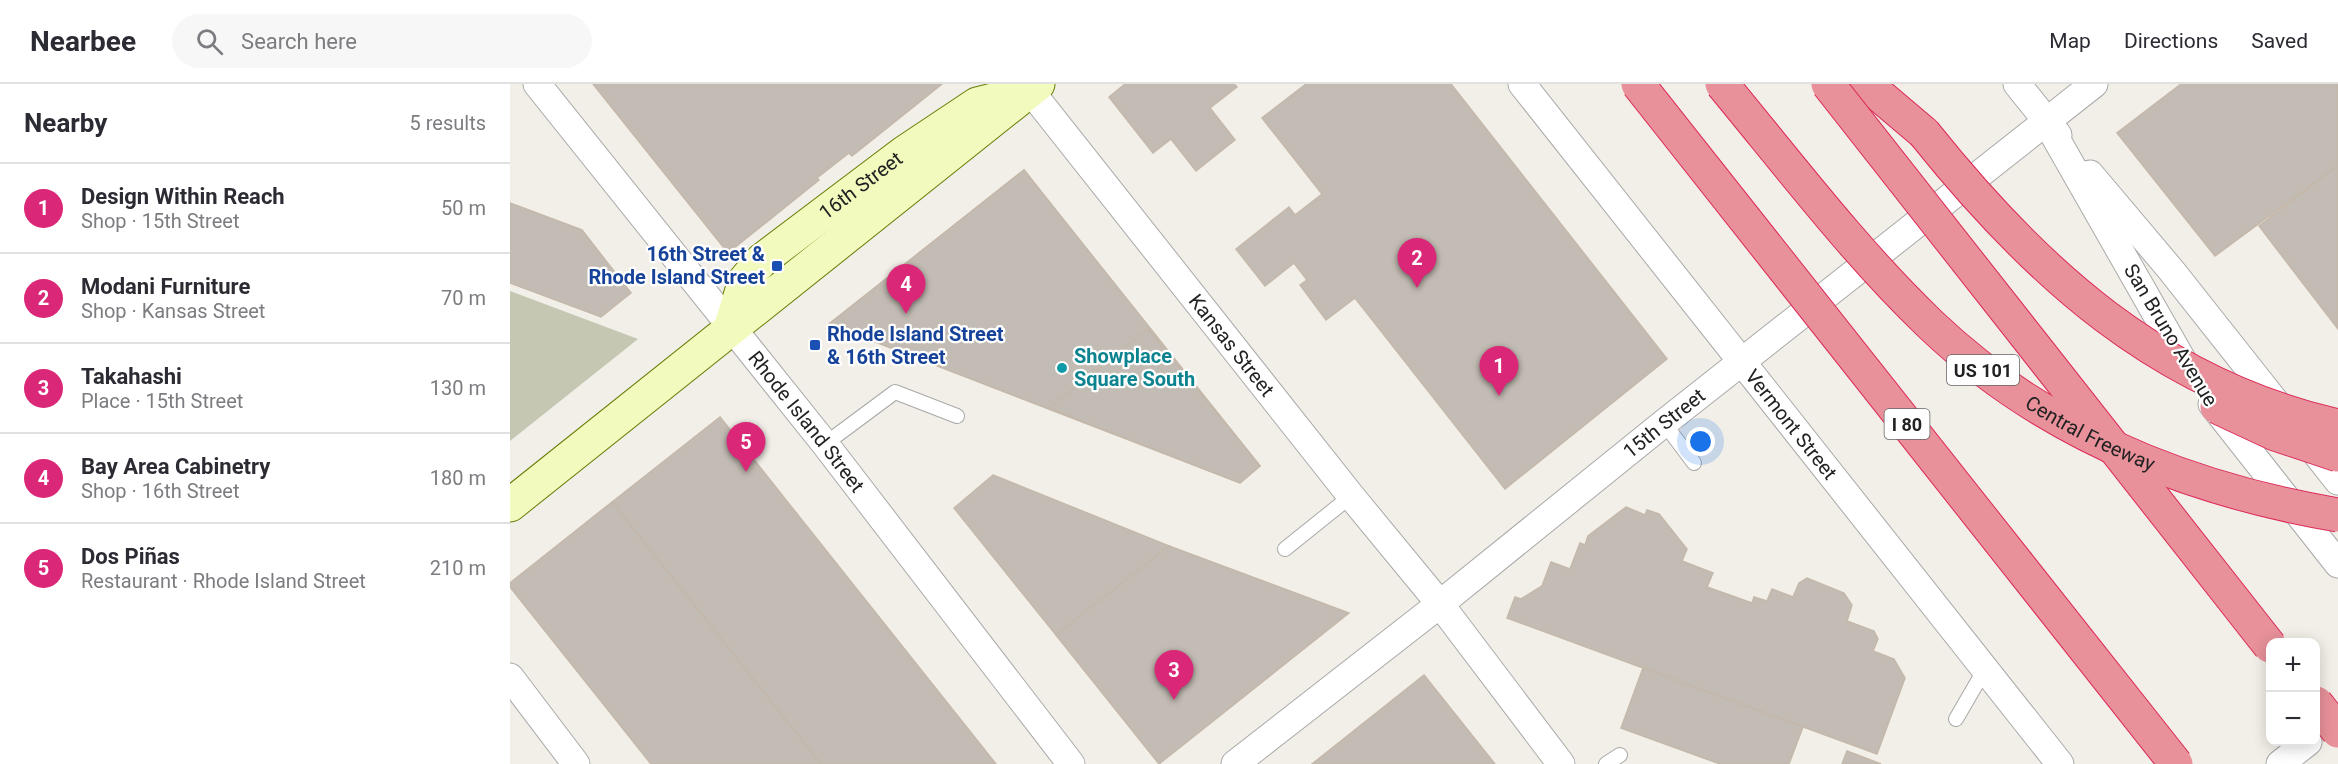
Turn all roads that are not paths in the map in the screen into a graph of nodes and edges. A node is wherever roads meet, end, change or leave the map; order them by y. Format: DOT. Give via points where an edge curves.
graph roads {
  1 [pos="537,84"];
  2 [pos="1522,84"];
  3 [pos="1638,84"];
  4 [pos="1722,84"];
  5 [pos="1828,84"];
  6 [pos="1866,84"];
  7 [pos="2017,84"];
  8 [pos="2094,84"];
  9 [pos="1031,86"];
  10 [pos="2046,121"];
  11 [pos="2003,224"];
  12 [pos="731,326"];
  13 [pos="1741,361"];
  14 [pos="957,416"];
  15 [pos="1664,423"];
  16 [pos="2338,426"];
  17 [pos="825,444"];
  18 [pos="2338,455"];
  19 [pos="1694,463"];
  20 [pos="2338,481"];
  21 [pos="1351,496"];
  22 [pos="510,505"];
  23 [pos="2338,515"];
  24 [pos="1285,549"];
  25 [pos="2338,564"];
  26 [pos="1440,604"];
  27 [pos="2266,640"];
  28 [pos="1985,669"];
  29 [pos="510,677"];
  30 [pos="2320,708"];
  31 [pos="2338,718"];
  32 [pos="1956,719"];
  33 [pos="2338,731"];
  34 [pos="2320,733"];
  35 [pos="2302,746"];
  36 [pos="1620,755"];
  37 [pos="576,764"];
  38 [pos="1071,764"];
  39 [pos="1235,764"];
  40 [pos="1561,764"];
  41 [pos="1605,764"];
  42 [pos="2060,764"];
  43 [pos="2176,764"];
  44 [pos="2280,764"];
  1 -- 12 [label="street, Rhode Island Street"];
  2 -- 13 [label="street, Vermont Street"];
  3 -- 43 [label="highway, I 80, bridge"];
  4 -- 23 [label="highway, Central Freeway / US 101, bridge" via="1906,301 1956,348 2011,390 2069,427 2163,471 2237,494"];
  5 -- 27 [label="highway, bridge"];
  6 -- 11 [label="highway, bridge" via="1924,133"];
  7 -- 10 [label="street, San Bruno Avenue"];
  8 -- 10 [label="street, 15th Street"];
  9 -- 12 [label="main road, 16th Street"];
  9 -- 21 [label="street, Kansas Street"];
  10 -- 13 [label="street, 15th Street"];
  10 -- 20 [label="street, San Bruno Avenue" via="2171,270"];
  10 -- 25 [label="street, San Bruno Avenue" via="2195,381"];
  11 -- 16 [label="highway, bridge" via="2095,310 2166,358 2243,396"];
  11 -- 18 [label="highway, bridge" via="2058,290 2156,372 2234,416"];
  12 -- 17 [label="street, Rhode Island Street"];
  12 -- 22 [label="main road, 16th Street"];
  13 -- 15 [label="street, 15th Street"];
  13 -- 28 [label="street, Vermont Street"];
  14 -- 17 [label="lane" via="895,392"];
  15 -- 19 [label="lane"];
  15 -- 26 [label="street, 15th Street"];
  17 -- 38 [label="street, Rhode Island Street"];
  21 -- 24 [label="lane"];
  21 -- 26 [label="street, Kansas Street"];
  26 -- 39 [label="street, 15th Street"];
  26 -- 40 [label="street, Kansas Street"];
  28 -- 32 [label="lane"];
  28 -- 42 [label="street, Vermont Street"];
  29 -- 37 [label="street"];
  30 -- 33 [label="highway, bridge"];
  31 -- 34 [label="street"];
  35 -- 44 [label="street"];
  36 -- 41 [label="lane"];
}
